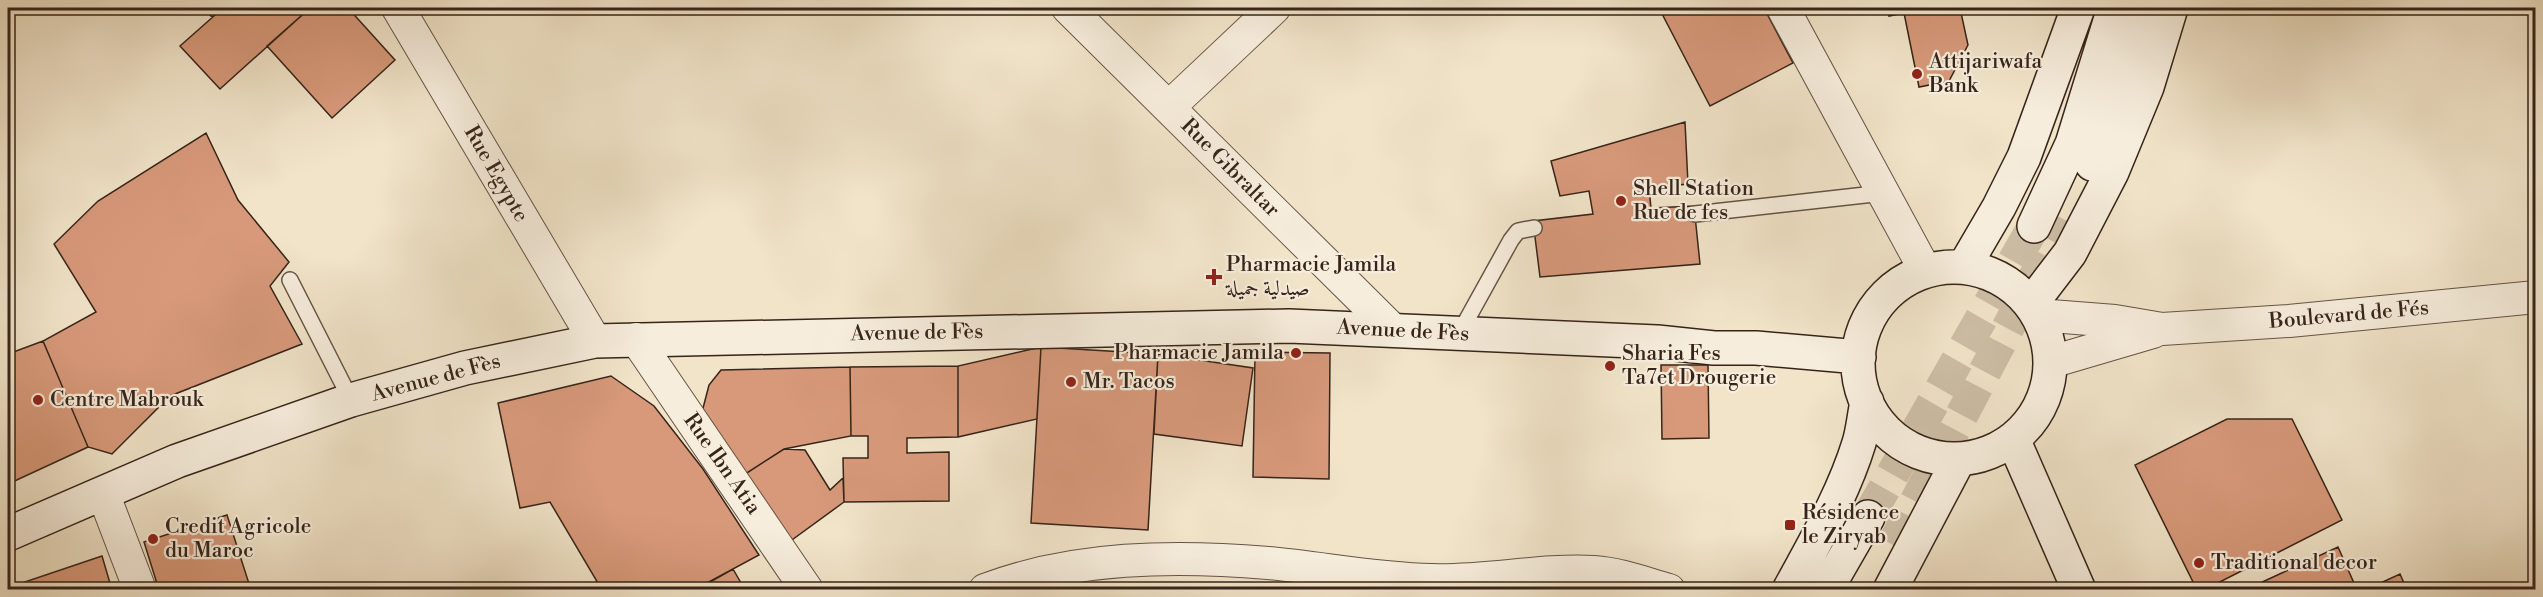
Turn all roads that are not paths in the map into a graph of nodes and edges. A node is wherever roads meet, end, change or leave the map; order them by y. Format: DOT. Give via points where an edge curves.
graph roads {
  1 [pos="400,8"];
  2 [pos="1068,8"];
  3 [pos="1274,8"];
  4 [pos="1783,8"];
  5 [pos="2078,8"];
  6 [pos="2114,8"];
  7 [pos="2143,8"];
  8 [pos="2171,8"];
  9 [pos="1169,107"];
  10 [pos="1883,193"];
  11 [pos="1695,214"];
  12 [pos="1534,228"];
  13 [pos="1964,267"];
  14 [pos="1925,270"];
  15 [pos="290,280"];
  16 [pos="2535,297"];
  17 [pos="2035,310"];
  18 [pos="1392,329"];
  19 [pos="2162,329"];
  20 [pos="1459,334"];
  21 [pos="636,339"];
  22 [pos="595,341"];
  23 [pos="1859,357"];
  24 [pos="2051,362"];
  25 [pos="351,400"];
  26 [pos="1867,402"];
  27 [pos="2013,440"];
  28 [pos="1959,459"];
  29 [pos="103,493"];
  30 [pos="1868,518"];
  31 [pos="8,534"];
  32 [pos="1893,545"];
  33 [pos="140,590"];
  34 [pos="807,590"];
  35 [pos="985,590"];
  36 [pos="1669,590"];
  37 [pos="1789,590"];
  38 [pos="1826,590"];
  39 [pos="1869,590"];
  40 [pos="1890,590"];
  41 [pos="2079,590"];
  1 -- 22 [label="street, Rue Egypte"];
  2 -- 9 [label="street, Rue Gibraltar"];
  3 -- 9 [label="street"];
  4 -- 10 [label="street"];
  5 -- 13 [label="main road" via="2024,157"];
  6 -- 7 [label="main road" via="2050,223 2097,156"];
  8 -- 17 [label="main road" via="2147,87 2112,172"];
  9 -- 18 [label="street, Rue Gibraltar"];
  10 -- 11 [label="lane"];
  10 -- 14 [label="street"];
  12 -- 20 [label="lane" via="1518,231 1511,240"];
  13 -- 14 [label="main road"];
  13 -- 17 [label="main road" via="1990,273 2013,286"];
  14 -- 23 [label="main road" via="1900,284 1879,303 1864,328"];
  15 -- 25 [label="lane"];
  16 -- 19 [label="street, Boulevard de Fés"];
  17 -- 19 [label="street, Boulevard de Fés"];
  17 -- 24 [label="main road" via="2047,338"];
  18 -- 20 [label="main road, Avenue de Fès"];
  18 -- 21 [label="main road, Avenue de Fès" via="1277,326"];
  19 -- 24 [label="street, Boulevard de Fés"];
  20 -- 23 [label="main road, Avenue de Fès" via="1657,342"];
  21 -- 22 [label="main road, Avenue de Fès"];
  21 -- 34 [label="street, Rue Ibn Atia"];
  22 -- 25 [label="main road, Avenue de Fès" via="465,368"];
  23 -- 26 [label="main road" via="1860,380"];
  24 -- 27 [label="main road" via="2046,391 2034,418"];
  25 -- 29 [label="main road, Avenue de Fès" via="177,461"];
  26 -- 28 [label="main road" via="1882,426 1904,445 1930,456"];
  26 -- 37 [label="main road" via="1850,468"];
  27 -- 28 [label="main road" via="1987,454"];
  27 -- 41 [label="main road"];
  28 -- 40 [label="main road"];
  29 -- 31 [label="main road, Avenue de Fès"];
  29 -- 33 [label="street"];
  30 -- 38 [label="main road"];
  32 -- 39 [label="main road"];
  35 -- 36 [label="street" via="1038,573 1167,559 1269,563 1432,580 1595,572 1633,578"];
}
